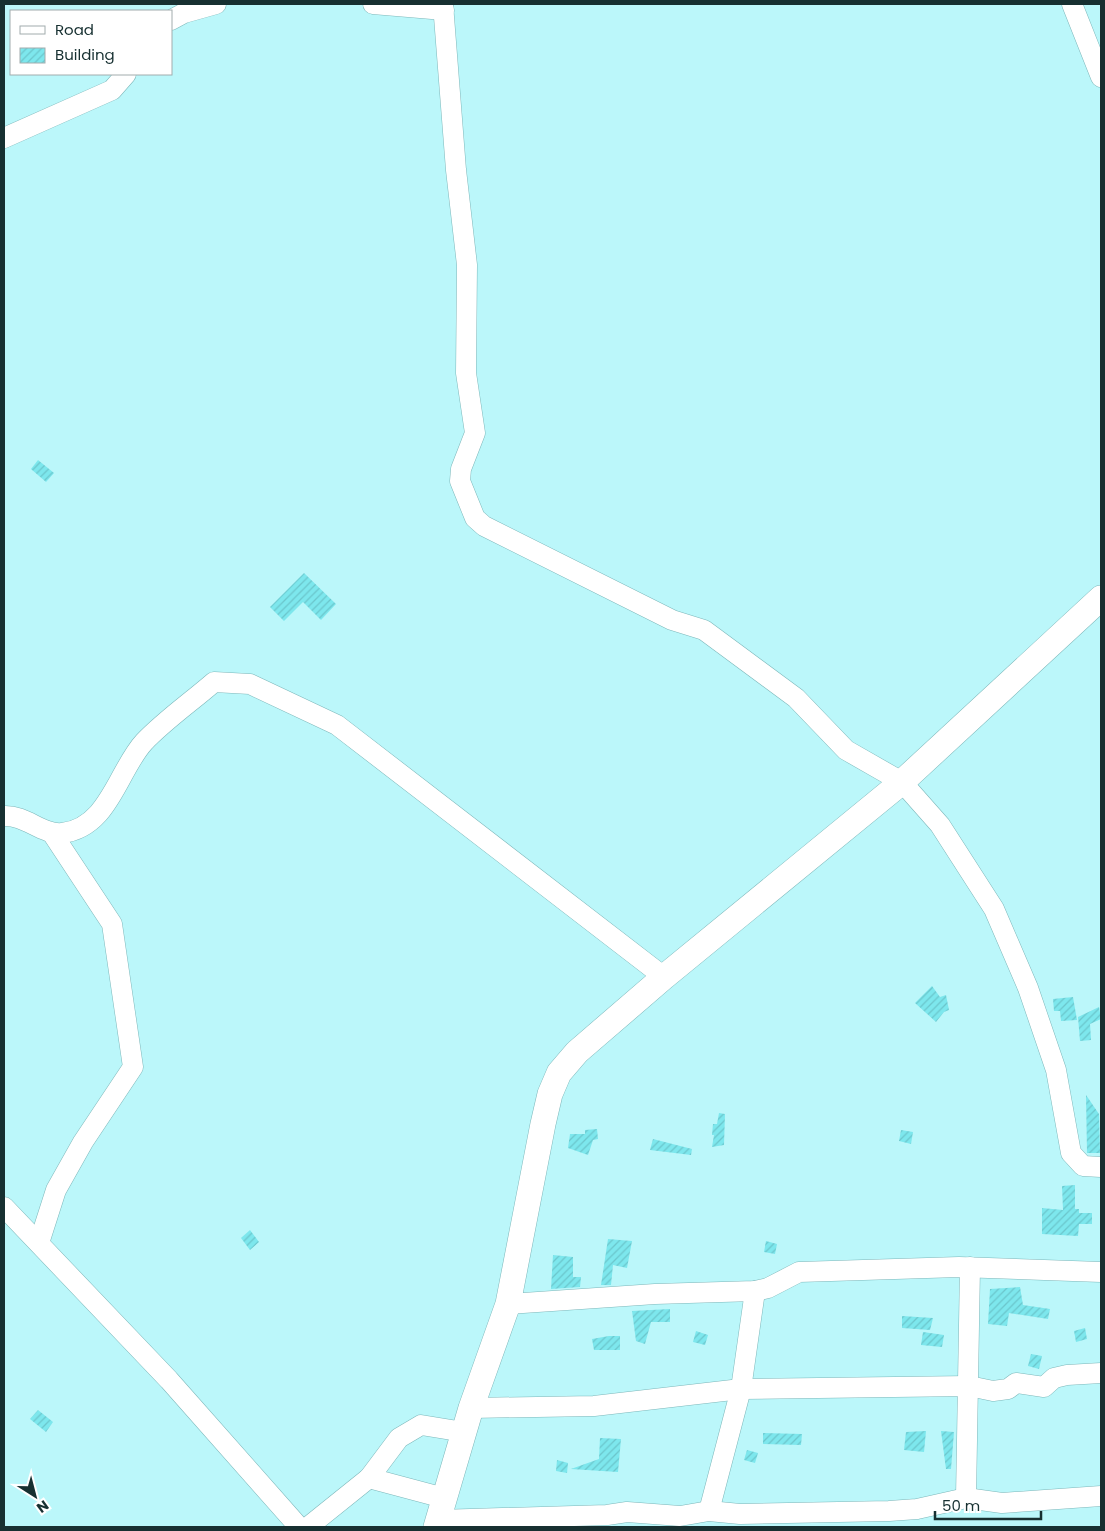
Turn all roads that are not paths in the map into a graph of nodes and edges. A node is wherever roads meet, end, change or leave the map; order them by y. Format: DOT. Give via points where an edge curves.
graph roads {
  1 [pos="216,4"];
  2 [pos="374,4"];
  3 [pos="1072,4"];
  4 [pos="443,7"];
  5 [pos="172,19"];
  6 [pos="125,75"];
  7 [pos="1101,77"];
  8 [pos="4,138"];
  9 [pos="1101,598"];
  10 [pos="902,782"];
  11 [pos="4,816"];
  12 [pos="52,833"];
  13 [pos="664,977"];
  14 [pos="1101,1168"];
  15 [pos="4,1207"];
  16 [pos="38,1243"];
  17 [pos="970,1267"];
  18 [pos="1101,1272"];
  19 [pos="755,1291"];
  20 [pos="508,1304"];
  21 [pos="1101,1373"];
  22 [pos="969,1386"];
  23 [pos="741,1390"];
  24 [pos="471,1408"];
  25 [pos="464,1432"];
  26 [pos="370,1478"];
  27 [pos="1101,1496"];
  28 [pos="966,1498"];
  29 [pos="709,1511"];
  30 [pos="439,1515"];
  31 [pos="299,1527"];
  32 [pos="308,1527"];
  1 -- 5 [label="street"];
  2 -- 4 [label="street"];
  3 -- 7 [label="street"];
  4 -- 10 [label="street" via="467,265 466,373 475,433 461,469 460,481 475,518 484,526 672,620 704,630 796,698 846,750"];
  6 -- 8 [label="street" via="112,90"];
  9 -- 10 [label="main road"];
  10 -- 13 [label="main road"];
  10 -- 14 [label="street" via="940,825 994,910 1045,1034 1056,1070 1071,1153 1083,1166"];
  11 -- 12 [label="street" via="25,819"];
  12 -- 13 [label="street" via="79,827 98,814 144,742 214,682 250,684 337,725"];
  12 -- 16 [label="street" via="112,924 133,1067 83,1142 56,1190"];
  13 -- 20 [label="main road" via="577,1052 559,1073 543,1124"];
  15 -- 16 [label="street"];
  16 -- 31 [label="street" via="168,1380"];
  17 -- 18 [label="street"];
  17 -- 19 [label="street" via="799,1272"];
  17 -- 22 [label="street"];
  19 -- 20 [label="street"];
  19 -- 23 [label="street"];
  20 -- 24 [label="main road"];
  21 -- 22 [label="street" via="1054,1378 1044,1387 1016,1383 1008,1389 993,1391"];
  22 -- 23 [label="street"];
  22 -- 28 [label="street"];
  23 -- 24 [label="street" via="594,1406"];
  23 -- 29 [label="street"];
  24 -- 25 [label="main road"];
  25 -- 26 [label="street" via="421,1424 399,1438"];
  25 -- 30 [label="main road"];
  26 -- 30 [label="street"];
  26 -- 32 [label="street"];
  27 -- 28 [label="street" via="1002,1503"];
  28 -- 29 [label="street" via="889,1512 740,1514"];
  29 -- 30 [label="street" via="680,1516 627,1512 607,1516"];
}
